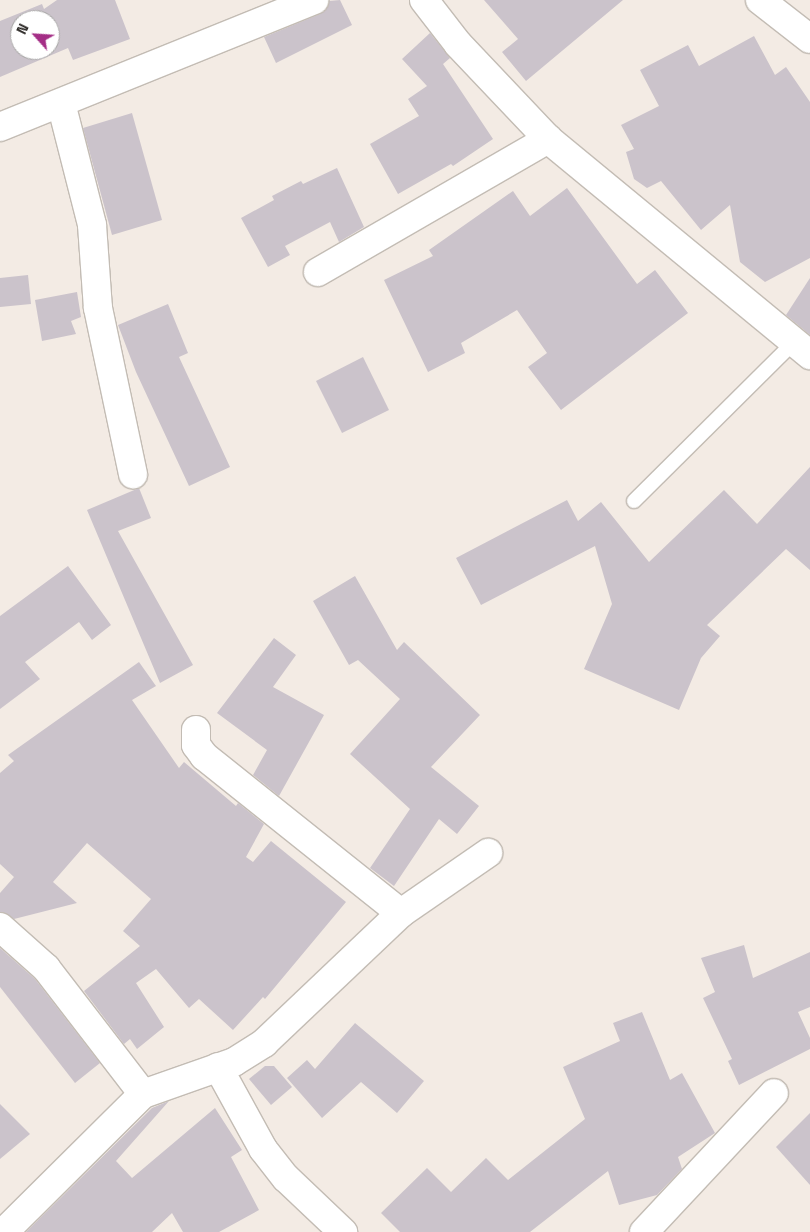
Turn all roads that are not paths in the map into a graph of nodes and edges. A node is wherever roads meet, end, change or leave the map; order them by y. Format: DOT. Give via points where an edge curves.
graph roads {
  1 [pos="314,0"];
  2 [pos="424,0"];
  3 [pos="760,0"];
  4 [pos="810,39"];
  5 [pos="61,103"];
  6 [pos="0,127"];
  7 [pos="548,139"];
  8 [pos="318,272"];
  9 [pos="801,349"];
  10 [pos="133,474"];
  11 [pos="634,501"];
  12 [pos="196,730"];
  13 [pos="488,853"];
  14 [pos="401,913"];
  15 [pos="0,927"];
  16 [pos="218,1068"];
  17 [pos="774,1093"];
  18 [pos="143,1094"];
  19 [pos="4,1232"];
  20 [pos="343,1232"];
  21 [pos="644,1232"];
  1 -- 5 [label="street"];
  2 -- 7 [label="street" via="458,44"];
  3 -- 4 [label="street"];
  5 -- 6 [label="street"];
  5 -- 10 [label="street" via="92,225 98,308"];
  7 -- 8 [label="street"];
  7 -- 9 [label="street"];
  9 -- 11 [label="lane"];
  12 -- 14 [label="street" via="196,745 204,756"];
  13 -- 14 [label="street"];
  14 -- 16 [label="street" via="264,1043"];
  15 -- 18 [label="street" via="46,968"];
  16 -- 18 [label="street"];
  16 -- 20 [label="street" via="263,1149 286,1178"];
  17 -- 21 [label="street"];
  18 -- 19 [label="street"];
}
